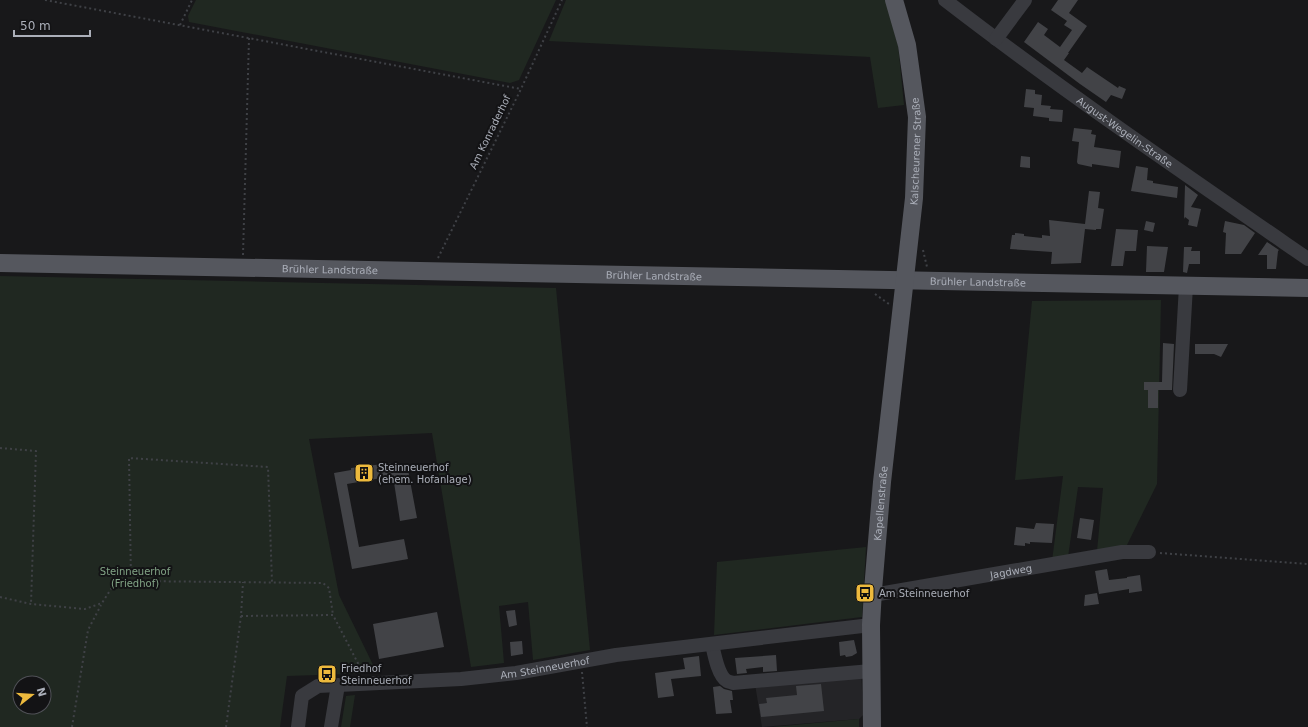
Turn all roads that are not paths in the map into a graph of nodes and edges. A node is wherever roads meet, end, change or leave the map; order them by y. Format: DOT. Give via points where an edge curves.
graph roads {
  1 [pos="894,0"];
  2 [pos="945,0"];
  3 [pos="1025,0"];
  4 [pos="996,39"];
  5 [pos="1308,259"];
  6 [pos="0,263"];
  7 [pos="905,280"];
  8 [pos="1186,286"];
  9 [pos="1308,288"];
  10 [pos="1180,390"];
  11 [pos="1149,552"];
  12 [pos="873,595"];
  13 [pos="871,625"];
  14 [pos="712,644"];
  15 [pos="871,671"];
  16 [pos="338,685"];
  17 [pos="298,727"];
  18 [pos="331,727"];
  19 [pos="872,727"];
  1 -- 7 [label="main road, Kalscheurener Straße" via="907,46 917,117 914,198"];
  2 -- 4 [label="street, August-Wegelin-Straße"];
  3 -- 4 [label="street"];
  4 -- 5 [label="street, August-Wegelin-Straße" via="1104,119"];
  6 -- 7 [label="main road, Brühler Landstraße"];
  7 -- 8 [label="main road, Brühler Landstraße"];
  7 -- 12 [label="main road, Kapellenstraße" via="882,482"];
  8 -- 9 [label="main road, Brühler Landstraße"];
  8 -- 10 [label="street"];
  11 -- 12 [label="street, Jagdweg" via="1122,552"];
  12 -- 13 [label="main road, Kapellenstraße"];
  13 -- 14 [label="street, Am Steinneuerhof"];
  13 -- 15 [label="main road, Kapellenstraße"];
  14 -- 15 [label="street" via="722,676 726,681 733,683"];
  14 -- 16 [label="street, Am Steinneuerhof" via="616,655 508,674"];
  15 -- 19 [label="main road, Kapellenstraße"];
  16 -- 17 [label="street, Am Steinneuerhof" via="318,686 302,696"];
  16 -- 18 [label="street"];
}
